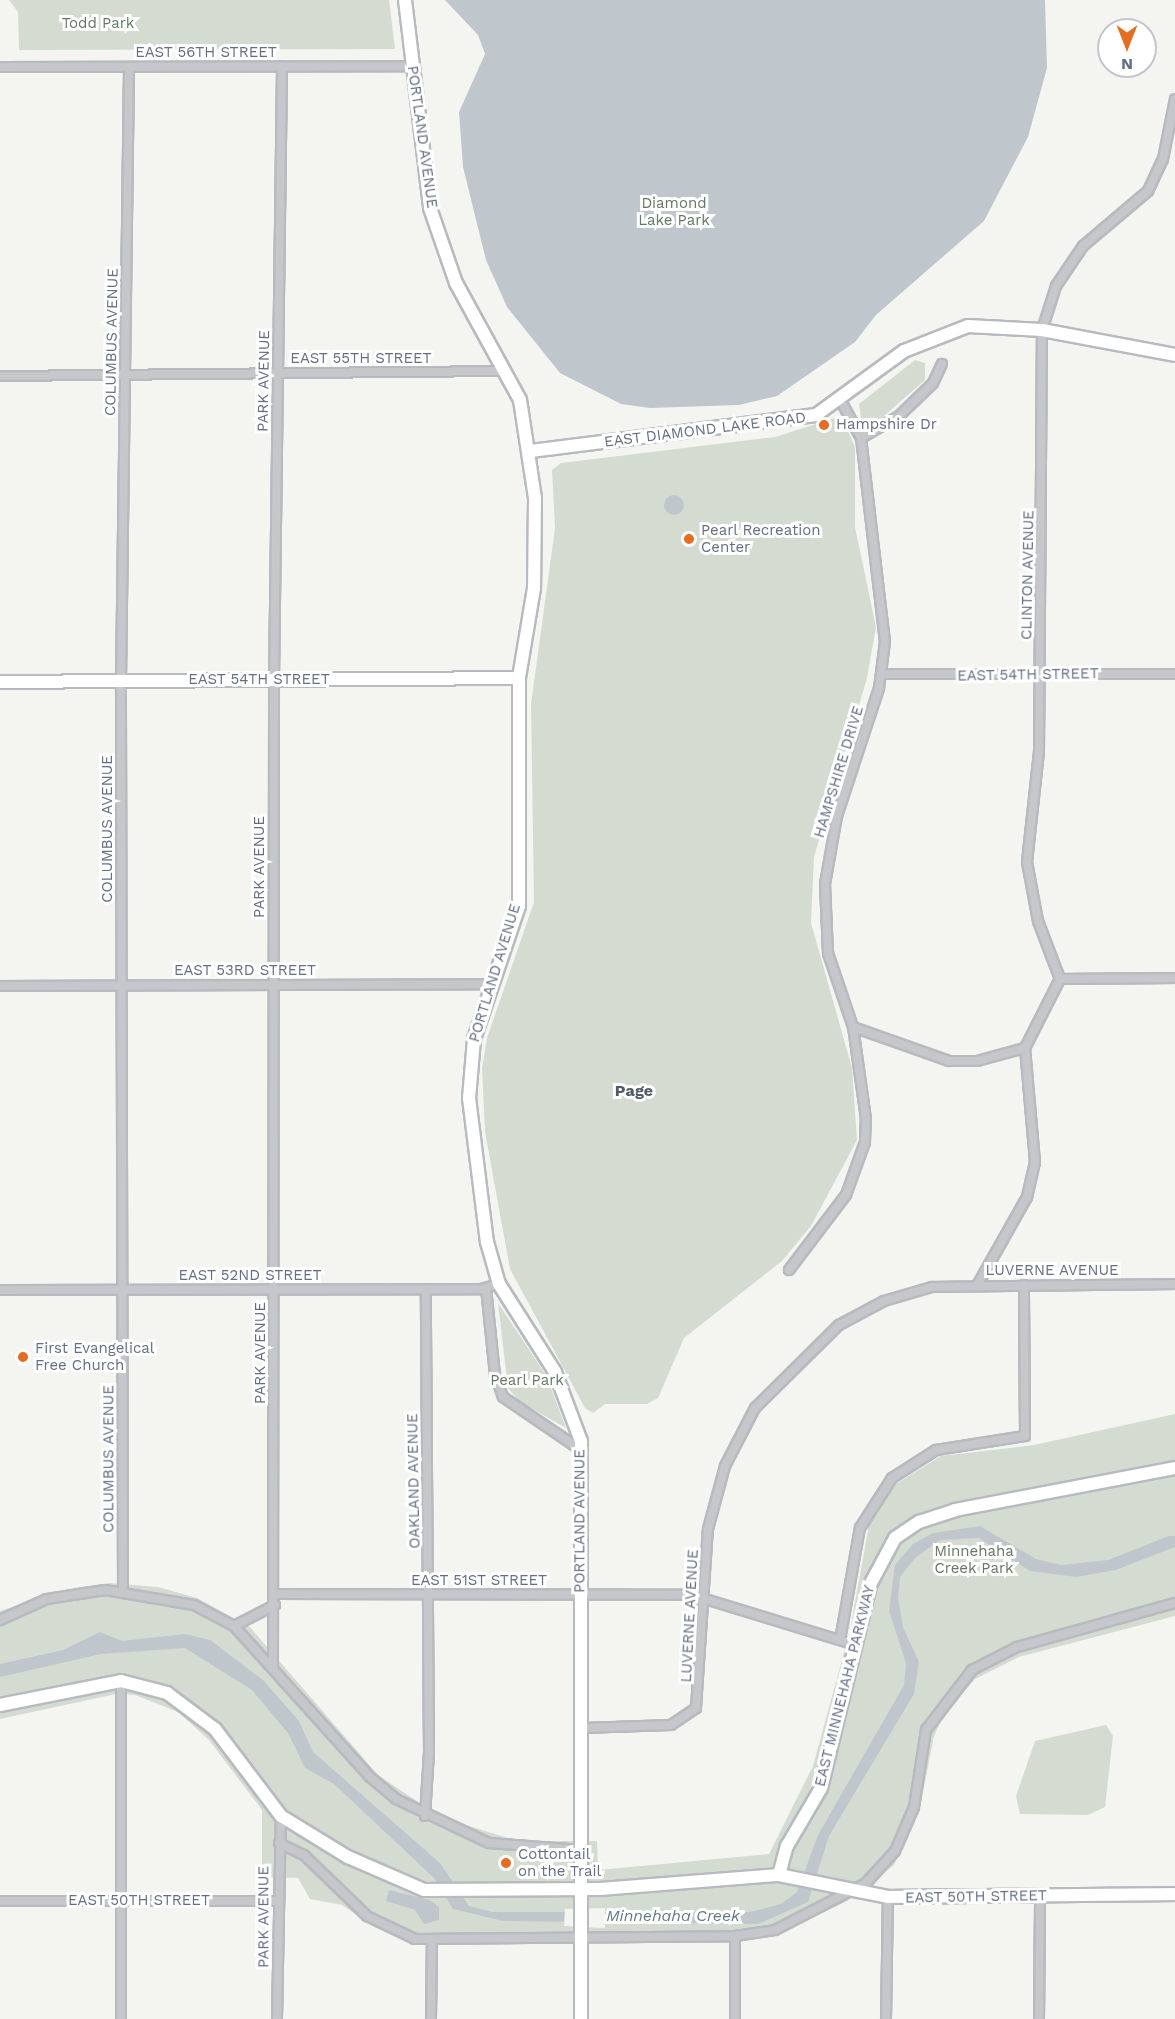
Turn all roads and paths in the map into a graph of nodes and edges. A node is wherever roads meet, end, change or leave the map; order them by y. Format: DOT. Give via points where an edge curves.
graph roads {
  1 [pos="405,0"];
  2 [pos="282,66"];
  3 [pos="412,66"];
  4 [pos="0,67"];
  5 [pos="129,67"];
  6 [pos="1175,99"];
  7 [pos="1042,330"];
  8 [pos="1175,355"];
  9 [pos="942,364"];
  10 [pos="506,371"];
  11 [pos="278,373"];
  12 [pos="125,374"];
  13 [pos="0,376"];
  14 [pos="841,401"];
  15 [pos="861,438"];
  16 [pos="531,451"];
  17 [pos="1175,674"];
  18 [pos="882,675"];
  19 [pos="1040,675"];
  20 [pos="519,678"];
  21 [pos="274,680"];
  22 [pos="121,681"];
  23 [pos="0,682"];
  24 [pos="1175,978"];
  25 [pos="1060,979"];
  26 [pos="274,984"];
  27 [pos="491,984"];
  28 [pos="122,985"];
  29 [pos="0,986"];
  30 [pos="853,1028"];
  31 [pos="1025,1048"];
  32 [pos="789,1270"];
  33 [pos="499,1284"];
  34 [pos="978,1284"];
  35 [pos="1175,1284"];
  36 [pos="1024,1285"];
  37 [pos="486,1288"];
  38 [pos="274,1289"];
  39 [pos="426,1289"];
  40 [pos="0,1290"];
  41 [pos="122,1290"];
  42 [pos="581,1450"];
  43 [pos="1175,1468"];
  44 [pos="123,1590"];
  45 [pos="275,1594"];
  46 [pos="429,1595"];
  47 [pos="580,1595"];
  48 [pos="701,1598"];
  49 [pos="1175,1603"];
  50 [pos="275,1605"];
  51 [pos="0,1620"];
  52 [pos="234,1626"];
  53 [pos="840,1640"];
  54 [pos="856,1645"];
  55 [pos="273,1668"];
  56 [pos="121,1681"];
  57 [pos="0,1705"];
  58 [pos="582,1728"];
  59 [pos="281,1816"];
  60 [pos="425,1816"];
  61 [pos="279,1843"];
  62 [pos="582,1850"];
  63 [pos="779,1875"];
  64 [pos="855,1890"];
  65 [pos="1175,1894"];
  66 [pos="582,1895"];
  67 [pos="1040,1896"];
  68 [pos="888,1898"];
  69 [pos="0,1900"];
  70 [pos="121,1900"];
  71 [pos="277,1901"];
  72 [pos="582,1935"];
  73 [pos="735,1936"];
  74 [pos="432,1942"];
  75 [pos="122,2019"];
  76 [pos="277,2019"];
  77 [pos="431,2019"];
  78 [pos="581,2019"];
  79 [pos="735,2019"];
  80 [pos="886,2019"];
  81 [pos="1039,2019"];
  1 -- 3 [label="street, PORTLAND AVENUE"];
  2 -- 3 [label="street, EAST 56TH STREET"];
  2 -- 5 [label="street, EAST 56TH STREET"];
  2 -- 11 [label="street, PARK AVENUE"];
  3 -- 10 [label="street, PORTLAND AVENUE" via="430,208 456,284"];
  4 -- 5 [label="street, EAST 56TH STREET"];
  5 -- 12 [label="street, COLUMBUS AVENUE"];
  6 -- 7 [label="street, CLINTON AVENUE" via="1162,159 1148,190 1078,252 1056,286"];
  7 -- 8 [label="street, EAST DIAMOND LAKE ROAD"];
  7 -- 14 [label="street, EAST DIAMOND LAKE ROAD" via="993,325 945,332 904,351"];
  7 -- 19 [label="street, CLINTON AVENUE"];
  9 -- 15 [label="street" via="933,383 899,416"];
  10 -- 11 [label="street, EAST 55TH STREET"];
  10 -- 16 [label="street, PORTLAND AVENUE" via="520,400"];
  11 -- 12 [label="street, EAST 55TH STREET"];
  11 -- 21 [label="street, PARK AVENUE"];
  12 -- 13 [label="street, EAST 55TH STREET"];
  12 -- 22 [label="street, COLUMBUS AVENUE"];
  14 -- 15 [label="street, HAMPSHIRE DRIVE"];
  14 -- 16 [label="street, EAST DIAMOND LAKE ROAD" via="816,415 778,423"];
  15 -- 18 [label="street, HAMPSHIRE DRIVE" via="867,516 884,619"];
  16 -- 20 [label="street, PORTLAND AVENUE" via="534,588"];
  17 -- 19 [label="street, EAST 54TH STREET"];
  18 -- 19 [label="street, EAST 54TH STREET"];
  18 -- 30 [label="street, HAMPSHIRE DRIVE" via="837,816 825,884 828,953"];
  19 -- 25 [label="street, CLINTON AVENUE" via="1039,752 1027,862 1038,921"];
  20 -- 21 [label="street, EAST 54TH STREET"];
  20 -- 27 [label="street, PORTLAND AVENUE" via="519,906"];
  21 -- 22 [label="street, EAST 54TH STREET"];
  21 -- 26 [label="street, PARK AVENUE"];
  22 -- 23 [label="street, EAST 54TH STREET"];
  22 -- 28 [label="street, COLUMBUS AVENUE"];
  24 -- 25 [label="street"];
  25 -- 31 [label="street"];
  26 -- 27 [label="street, EAST 53RD STREET"];
  26 -- 28 [label="street, EAST 53RD STREET"];
  26 -- 38 [label="street, PARK AVENUE"];
  27 -- 33 [label="street, PORTLAND AVENUE" via="474,1039 469,1098 487,1242"];
  28 -- 29 [label="street, EAST 53RD STREET"];
  28 -- 41 [label="street, COLUMBUS AVENUE"];
  30 -- 31 [label="street" via="950,1061 977,1061"];
  30 -- 32 [label="street, HAMPSHIRE DRIVE" via="865,1095 865,1142 846,1194"];
  31 -- 34 [label="street" via="1035,1162 1027,1197"];
  33 -- 37 [label="street, EAST 52ND STREET"];
  33 -- 42 [label="street, PORTLAND AVENUE" via="555,1372"];
  34 -- 36 [label="street, LUVERNE AVENUE"];
  34 -- 48 [label="street, LUVERNE AVENUE" via="924,1289 861,1312 776,1382 744,1427 724,1466 708,1529"];
  35 -- 36 [label="street, LUVERNE AVENUE"];
  36 -- 53 [label="street" via="1025,1436 936,1450 892,1478 860,1528"];
  37 -- 39 [label="street, EAST 52ND STREET"];
  37 -- 42 [label="street" via="503,1397"];
  38 -- 39 [label="street, EAST 52ND STREET"];
  38 -- 41 [label="street, EAST 52ND STREET"];
  38 -- 45 [label="street, PARK AVENUE"];
  39 -- 46 [label="street, OAKLAND AVENUE"];
  40 -- 41 [label="street, EAST 52ND STREET"];
  41 -- 44 [label="street, COLUMBUS AVENUE"];
  42 -- 47 [label="street, PORTLAND AVENUE"];
  43 -- 54 [label="street, EAST MINNEHAHA PARKWAY" via="1010,1497 908,1527 876,1567"];
  44 -- 51 [label="street" via="47,1599"];
  44 -- 52 [label="street" via="194,1605"];
  45 -- 46 [label="street, EAST 51ST STREET"];
  45 -- 50 [label="street, PARK AVENUE"];
  46 -- 47 [label="street, EAST 51ST STREET"];
  46 -- 60 [label="street, OAKLAND AVENUE"];
  47 -- 48 [label="street, EAST 51ST STREET"];
  47 -- 58 [label="street, PORTLAND AVENUE"];
  48 -- 53 [label="street, EAST 51ST STREET"];
  48 -- 58 [label="street, LUVERNE AVENUE" via="700,1698 690,1716 671,1725"];
  49 -- 64 [label="street" via="1017,1647 972,1670 926,1730 904,1838 879,1872"];
  50 -- 52 [label="street"];
  50 -- 55 [label="street, PARK AVENUE"];
  52 -- 55 [label="street"];
  53 -- 54 [label="street, EAST 51ST STREET"];
  54 -- 63 [label="street, EAST MINNEHAHA PARKWAY" via="824,1781 787,1845"];
  55 -- 60 [label="street" via="370,1777"];
  56 -- 57 [label="street"];
  56 -- 59 [label="street" via="167,1693 204,1717"];
  56 -- 70 [label="street"];
  58 -- 62 [label="street, PORTLAND AVENUE"];
  59 -- 61 [label="street, PARK AVENUE"];
  59 -- 66 [label="street" via="398,1882 441,1892"];
  60 -- 62 [label="street" via="489,1843"];
  61 -- 71 [label="street, PARK AVENUE"];
  61 -- 74 [label="street" via="304,1855 374,1920"];
  62 -- 66 [label="street, PORTLAND AVENUE"];
  63 -- 64 [label="street, EAST 50TH STREET"];
  63 -- 66 [label="street"];
  64 -- 68 [label="street, EAST 50TH STREET"];
  64 -- 73 [label="street" via="790,1925"];
  65 -- 67 [label="street, EAST 50TH STREET"];
  66 -- 72 [label="street, PORTLAND AVENUE"];
  67 -- 68 [label="street, EAST 50TH STREET"];
  67 -- 81 [label="street"];
  68 -- 80 [label="street"];
  69 -- 70 [label="street, EAST 50TH STREET"];
  70 -- 71 [label="street, EAST 50TH STREET"];
  70 -- 75 [label="street"];
  71 -- 76 [label="street, PARK AVENUE"];
  72 -- 73 [label="street"];
  72 -- 74 [label="street"];
  72 -- 78 [label="street, PORTLAND AVENUE"];
  73 -- 79 [label="street"];
  74 -- 77 [label="street"];
}
